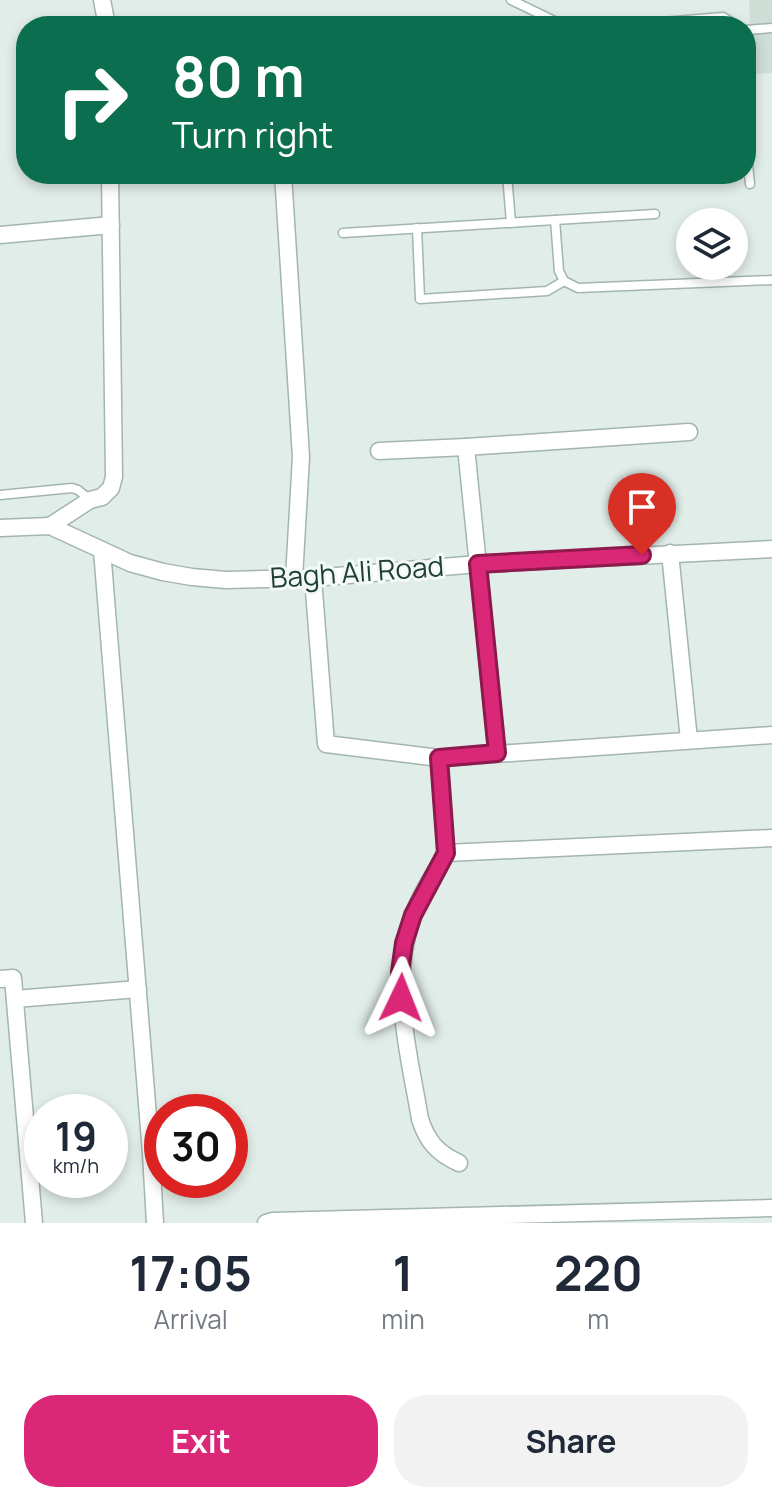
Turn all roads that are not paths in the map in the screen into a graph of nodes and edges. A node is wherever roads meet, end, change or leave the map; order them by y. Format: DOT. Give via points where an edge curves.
graph roads {
  1 [pos="511,0"];
  2 [pos="544,16"];
  3 [pos="110,184"];
  4 [pos="284,184"];
  5 [pos="508,184"];
  6 [pos="655,214"];
  7 [pos="555,220"];
  8 [pos="511,223"];
  9 [pos="111,225"];
  10 [pos="417,228"];
  11 [pos="343,233"];
  12 [pos="0,235"];
  13 [pos="772,280"];
  14 [pos="564,281"];
  15 [pos="689,432"];
  16 [pos="466,447"];
  17 [pos="379,451"];
  18 [pos="0,495"];
  19 [pos="90,500"];
  20 [pos="50,526"];
  21 [pos="0,528"];
  22 [pos="772,549"];
  23 [pos="102,550"];
  24 [pos="670,553"];
  25 [pos="478,564"];
  26 [pos="294,578"];
  27 [pos="313,578"];
  28 [pos="772,735"];
  29 [pos="689,740"];
  30 [pos="497,753"];
  31 [pos="439,758"];
  32 [pos="772,838"];
  33 [pos="446,853"];
  34 [pos="0,979"];
  35 [pos="138,989"];
  36 [pos="15,999"];
  37 [pos="459,1163"];
  38 [pos="768,1213"];
  39 [pos="34,1223"];
  40 [pos="155,1223"];
  41 [pos="266,1223"];
  1 -- 2 [label="lane"];
  3 -- 9 [label="street"];
  4 -- 26 [label="street" via="301,457"];
  5 -- 8 [label="lane"];
  6 -- 7 [label="lane"];
  7 -- 8 [label="lane"];
  7 -- 14 [label="lane"];
  8 -- 10 [label="lane"];
  9 -- 12 [label="street"];
  9 -- 19 [label="street" via="114,477 102,497"];
  10 -- 11 [label="lane"];
  10 -- 14 [label="lane" via="420,299 547,291"];
  13 -- 14 [label="lane" via="578,288"];
  15 -- 16 [label="street"];
  16 -- 17 [label="street"];
  16 -- 25 [label="street"];
  18 -- 19 [label="lane" via="72,488"];
  19 -- 20 [label="street"];
  20 -- 21 [label="street, Bagh Ali Road"];
  20 -- 23 [label="street, Bagh Ali Road"];
  22 -- 24 [label="street, Bagh Ali Road"];
  23 -- 26 [label="street, Bagh Ali Road" via="130,563 192,577"];
  23 -- 35 [label="street"];
  24 -- 25 [label="street, Bagh Ali Road"];
  24 -- 29 [label="street"];
  25 -- 27 [label="street, Bagh Ali Road"];
  25 -- 30 [label="street"];
  26 -- 27 [label="street, Bagh Ali Road"];
  27 -- 31 [label="street" via="326,744"];
  28 -- 29 [label="street"];
  29 -- 30 [label="street"];
  30 -- 31 [label="street"];
  31 -- 33 [label="street"];
  32 -- 33 [label="street"];
  33 -- 37 [label="street" via="408,929 401,998 425,1134 434,1148"];
  34 -- 36 [label="street" via="13,978"];
  35 -- 36 [label="street"];
  35 -- 40 [label="street"];
  36 -- 39 [label="street"];
  38 -- 41 [label="street"];
}
